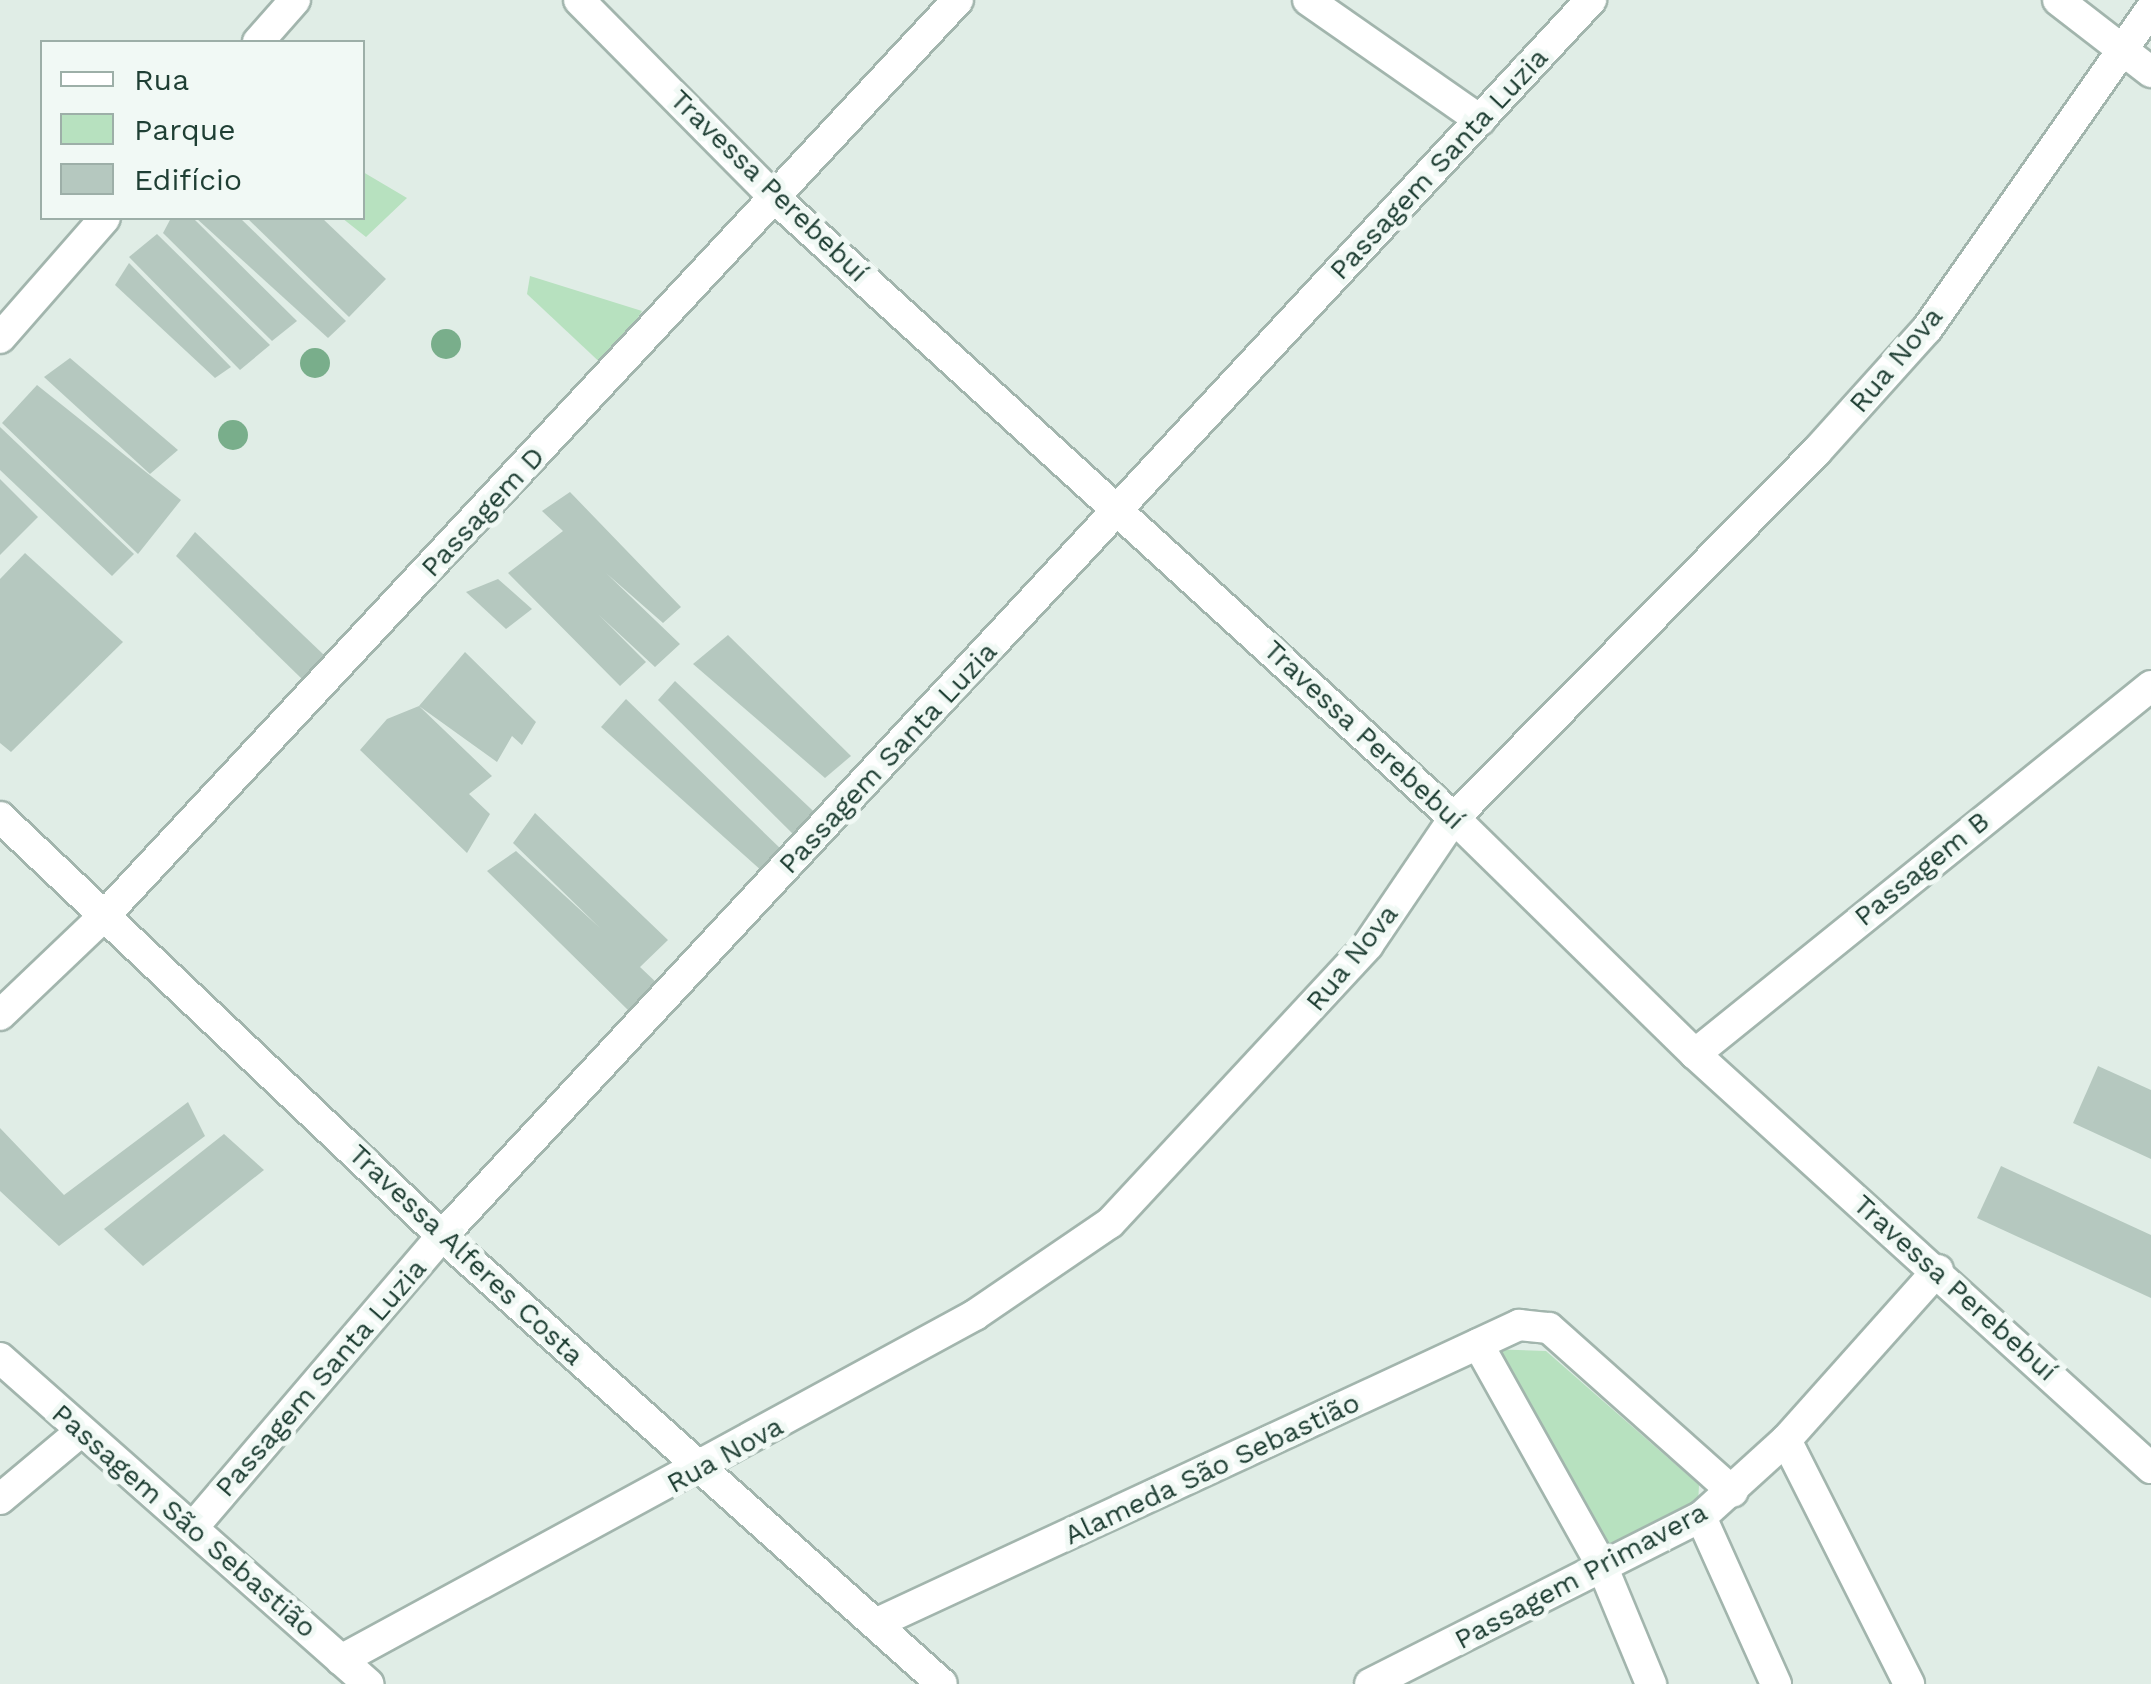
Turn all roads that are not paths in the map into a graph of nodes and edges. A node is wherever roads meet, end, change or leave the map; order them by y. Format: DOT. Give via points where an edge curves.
graph roads {
  1 [pos="295,0"];
  2 [pos="579,0"];
  3 [pos="958,0"];
  4 [pos="1308,0"];
  5 [pos="1591,0"];
  6 [pos="2058,0"];
  7 [pos="2151,8"];
  8 [pos="260,40"];
  9 [pos="2126,46"];
  10 [pos="2151,72"];
  11 [pos="1480,120"];
  12 [pos="776,199"];
  13 [pos="103,220"];
  14 [pos="0,338"];
  15 [pos="1120,509"];
  16 [pos="2151,686"];
  17 [pos="0,817"];
  18 [pos="1454,818"];
  19 [pos="106,915"];
  20 [pos="0,1015"];
  21 [pos="1695,1054"];
  22 [pos="442,1236"];
  23 [pos="1938,1270"];
  24 [pos="1478,1344"];
  25 [pos="0,1358"];
  26 [pos="80,1432"];
  27 [pos="1786,1440"];
  28 [pos="2151,1468"];
  29 [pos="702,1469"];
  30 [pos="1733,1492"];
  31 [pos="0,1498"];
  32 [pos="1701,1517"];
  33 [pos="195,1525"];
  34 [pos="1603,1568"];
  35 [pos="877,1623"];
  36 [pos="341,1660"];
  37 [pos="368,1684"];
  38 [pos="942,1684"];
  39 [pos="1370,1684"];
  40 [pos="1651,1684"];
  41 [pos="1776,1684"];
  42 [pos="1909,1684"];
  1 -- 8 [label="street"];
  2 -- 12 [label="street, Travessa Perebebuí"];
  3 -- 12 [label="street, Passagem D"];
  4 -- 11 [label="street"];
  5 -- 11 [label="street, Passagem Santa Luzia"];
  6 -- 9 [label="street"];
  7 -- 9 [label="street, Rua Nova"];
  9 -- 10 [label="street"];
  9 -- 18 [label="street, Rua Nova" via="1927,330 1818,451"];
  11 -- 15 [label="street, Passagem Santa Luzia"];
  12 -- 15 [label="street, Travessa Perebebuí"];
  12 -- 19 [label="street, Passagem D"];
  13 -- 14 [label="street"];
  15 -- 18 [label="street, Travessa Perebebuí"];
  15 -- 22 [label="street, Passagem Santa Luzia"];
  16 -- 21 [label="street, Passagem B"];
  17 -- 19 [label="street, Travessa Alferes Costa"];
  18 -- 21 [label="street, Travessa Perebebuí"];
  18 -- 29 [label="street, Rua Nova" via="1368,945 1110,1224 975,1315"];
  19 -- 20 [label="street, Passagem D"];
  19 -- 22 [label="street, Travessa Alferes Costa"];
  21 -- 23 [label="street, Travessa Perebebuí"];
  22 -- 29 [label="street, Travessa Alferes Costa"];
  22 -- 33 [label="street, Passagem Santa Luzia"];
  23 -- 27 [label="street, Passagem Primavera"];
  23 -- 28 [label="street, Travessa Perebebuí"];
  24 -- 30 [label="street, Alameda São Sebastião" via="1520,1325 1548,1328"];
  24 -- 34 [label="street"];
  24 -- 35 [label="street, Alameda São Sebastião"];
  25 -- 26 [label="street, Passagem São Sebastião"];
  26 -- 31 [label="street"];
  26 -- 33 [label="street, Passagem São Sebastião"];
  27 -- 30 [label="street, Passagem Primavera"];
  27 -- 42 [label="street"];
  29 -- 35 [label="street, Travessa Alferes Costa"];
  29 -- 36 [label="street, Rua Nova"];
  30 -- 32 [label="street, Passagem Primavera"];
  32 -- 34 [label="street, Passagem Primavera"];
  32 -- 41 [label="street"];
  33 -- 36 [label="street, Passagem São Sebastião"];
  34 -- 39 [label="street, Passagem Primavera"];
  34 -- 40 [label="street"];
  35 -- 38 [label="street, Travessa Alferes Costa"];
  36 -- 37 [label="street, Passagem São Sebastião"];
}
